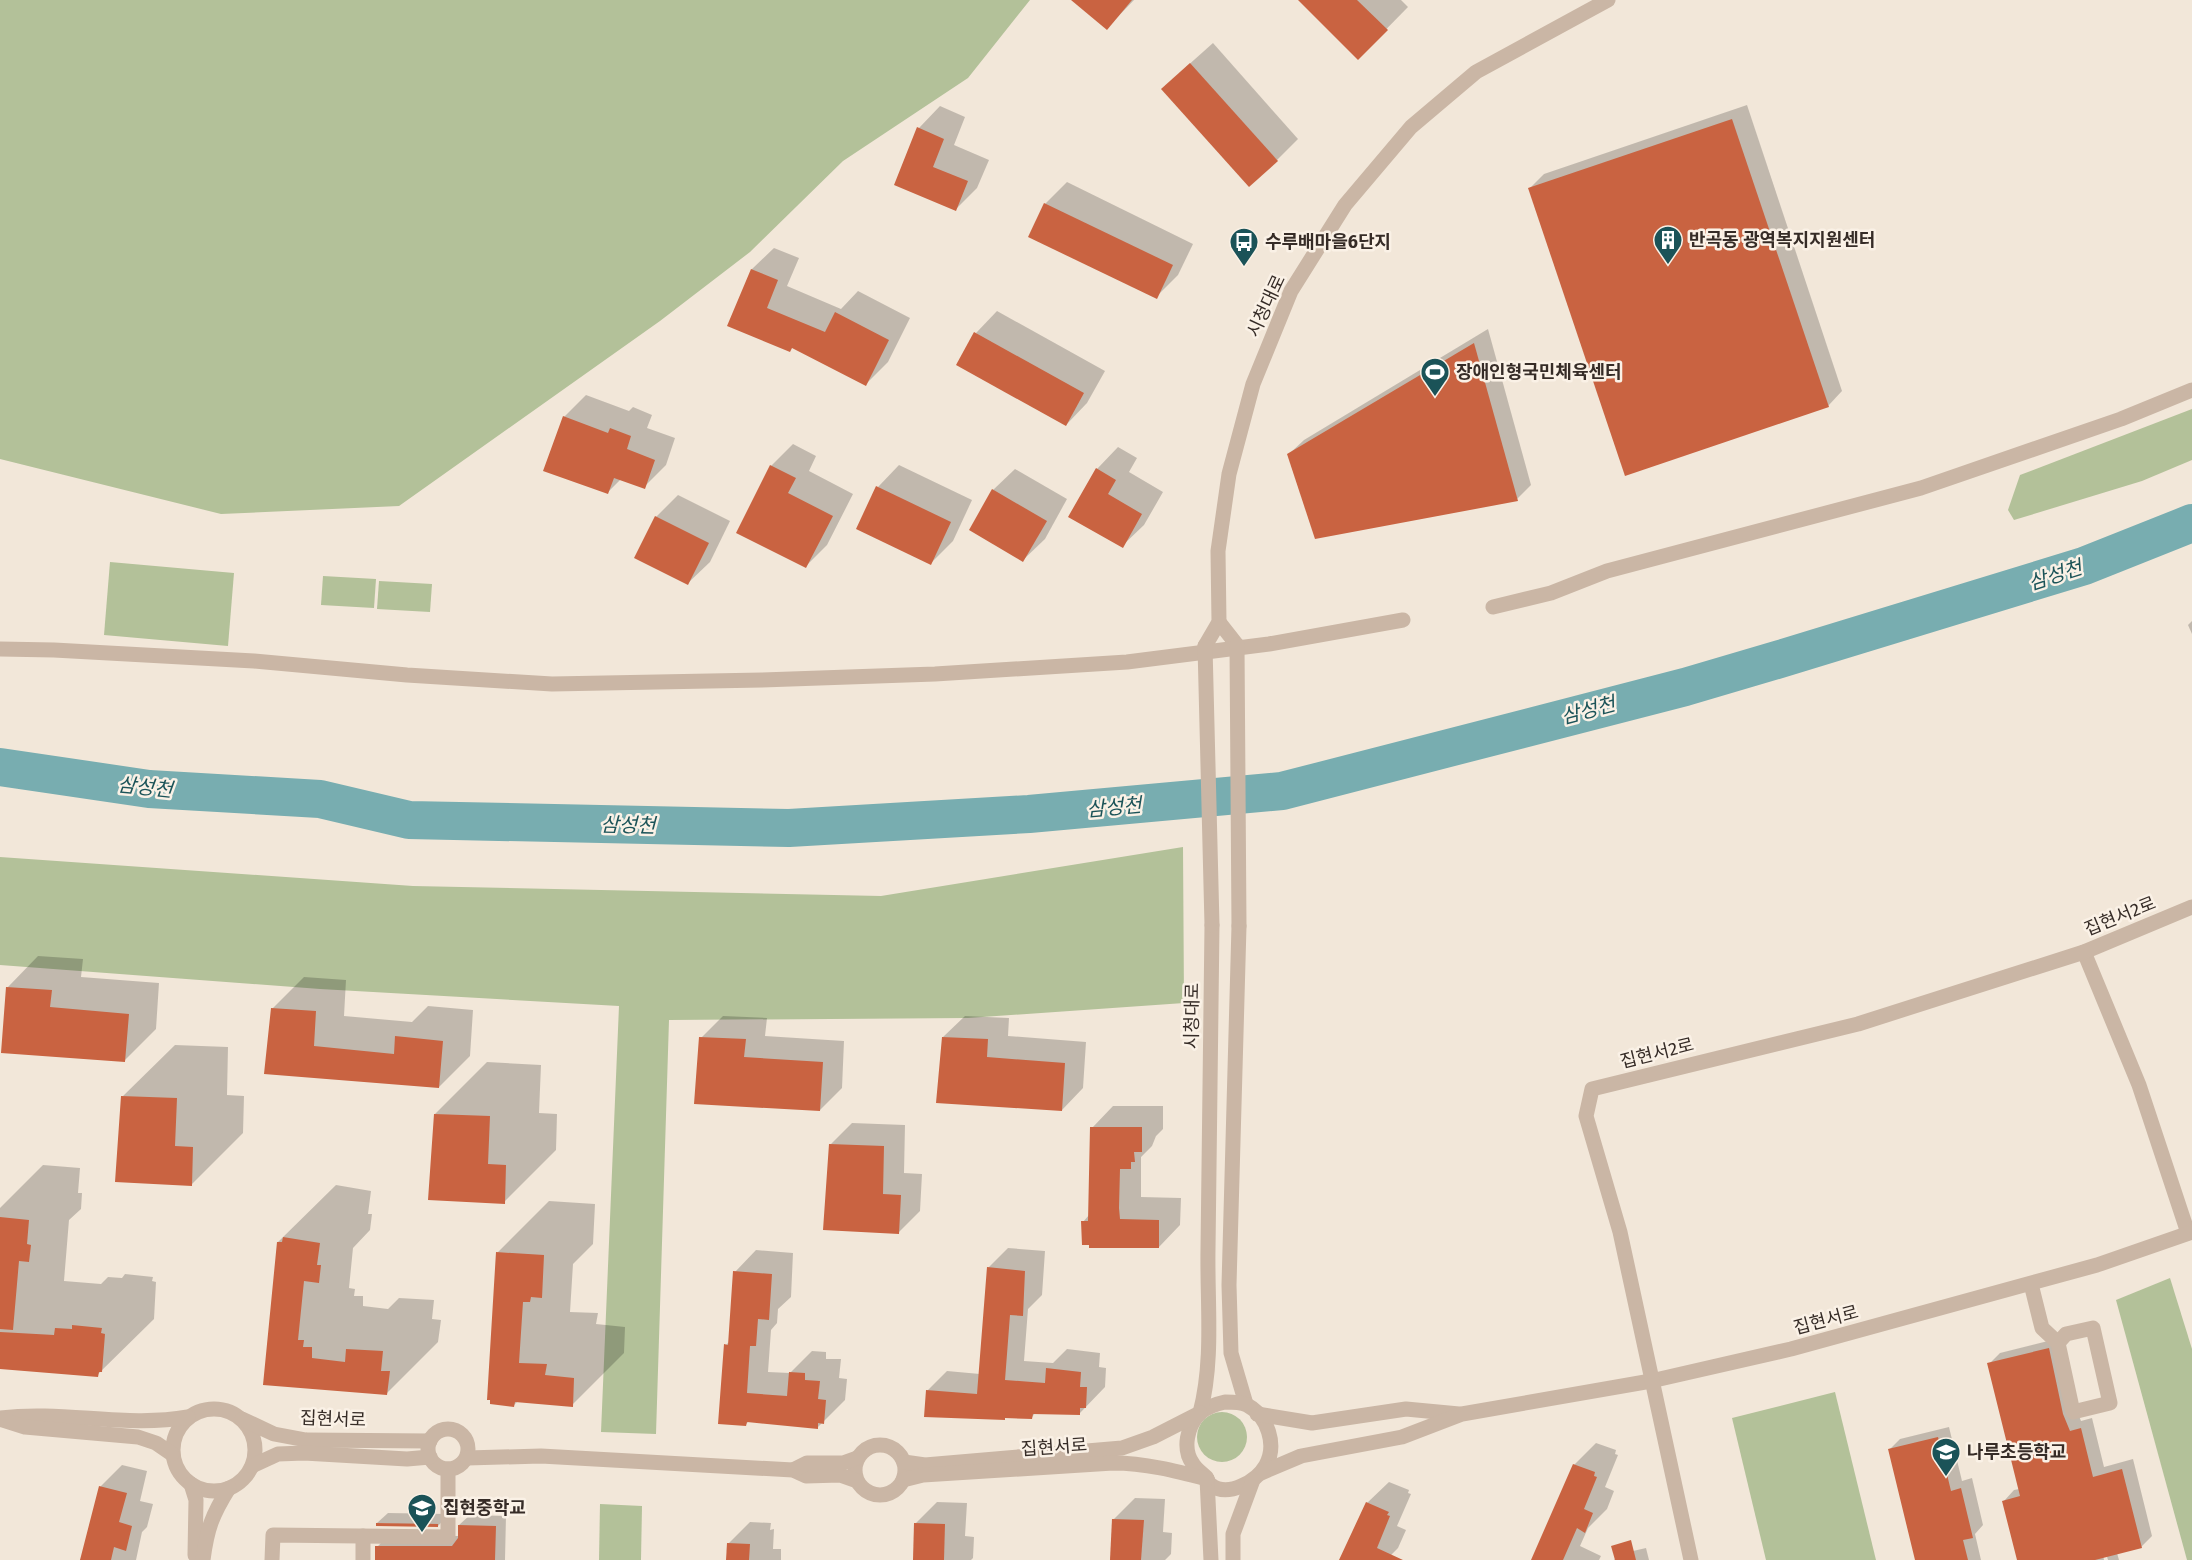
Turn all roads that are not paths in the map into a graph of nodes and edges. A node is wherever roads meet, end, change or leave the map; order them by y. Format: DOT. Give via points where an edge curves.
graph roads {
  1 [pos="1608,0"];
  2 [pos="2192,390"];
  3 [pos="1493,607"];
  4 [pos="1403,620"];
  5 [pos="1220,622"];
  6 [pos="0,649"];
  7 [pos="2192,907"];
  8 [pos="2084,952"];
  9 [pos="2190,1232"];
  10 [pos="2031,1284"];
  11 [pos="2058,1342"];
  12 [pos="1651,1381"];
  13 [pos="1252,1409"];
  14 [pos="1200,1413"];
  15 [pos="1462,1414"];
  16 [pos="188,1417"];
  17 [pos="239,1418"];
  18 [pos="0,1419"];
  19 [pos="430,1441"];
  20 [pos="467,1441"];
  21 [pos="172,1454"];
  22 [pos="541,1456"];
  23 [pos="430,1457"];
  24 [pos="466,1458"];
  25 [pos="857,1458"];
  26 [pos="904,1462"];
  27 [pos="252,1466"];
  28 [pos="448,1469"];
  29 [pos="793,1470"];
  30 [pos="1257,1477"];
  31 [pos="1207,1479"];
  32 [pos="903,1480"];
  33 [pos="857,1481"];
  34 [pos="191,1484"];
  35 [pos="229,1488"];
  36 [pos="363,1536"];
  37 [pos="195,1560"];
  38 [pos="203,1560"];
  39 [pos="272,1560"];
  40 [pos="363,1560"];
  41 [pos="1211,1560"];
  42 [pos="1233,1560"];
  43 [pos="1691,1560"];
  1 -- 5 [label="street, 시청대로" via="1476,72 1412,127 1345,205 1291,291 1253,384 1229,474 1218,551"];
  2 -- 3 [label="street" via="2121,419 1921,488 1607,571 1551,593"];
  4 -- 6 [label="street" via="1269,644 1127,662 751,680 552,684 242,661"];
  5 -- 13 [label="street, bridge" via="1237,645 1239,926 1229,1297 1231,1353"];
  5 -- 14 [label="street, 시청대로, bridge" via="1206,646 1212,925 1208,1351 1207,1388"];
  7 -- 8 [label="street, 집현서2로"];
  8 -- 9 [label="street" via="2139,1085"];
  8 -- 12 [label="street, 집현서2로" via="1858,1024 1592,1089 1586,1116 1620,1232"];
  9 -- 10 [label="street, 집현서로"];
  10 -- 11 [label="street" via="2042,1328"];
  10 -- 12 [label="street, 집현서로" via="1791,1350"];
  11 -- 11 [label="street" via="2073,1412 2110,1403 2093,1328 2066,1334"];
  12 -- 15 [label="street, 집현서로"];
  12 -- 43 [label="street, 집현서2로"];
  13 -- 14 [label="street" via="1225,1402"];
  13 -- 15 [label="street, 집현서로" via="1312,1424 1406,1408"];
  13 -- 30 [label="street" via="1269,1431 1268,1461"];
  14 -- 26 [label="street, 집현서로" via="1122,1448 925,1465"];
  14 -- 31 [label="street" via="1187,1436 1187,1450 1192,1463"];
  15 -- 30 [label="street, 집현서로" via="1402,1437 1301,1456"];
  16 -- 17 [label="street" via="215,1408"];
  16 -- 18 [label="street" via="164,1422 25,1415"];
  16 -- 21 [label="street" via="179,1427"];
  17 -- 19 [label="street, 집현서로" via="274,1434 306,1440"];
  17 -- 27 [label="street" via="254,1440"];
  18 -- 21 [label="street" via="25,1426 138,1437"];
  19 -- 20 [label="street" via="439,1431 452,1429"];
  19 -- 23 [label="street"];
  20 -- 22 [label="street"];
  20 -- 24 [label="street"];
  21 -- 34 [label="street" via="176,1468"];
  22 -- 24 [label="street"];
  22 -- 29 [label="street"];
  23 -- 27 [label="street, 집현서로" via="278,1454"];
  23 -- 28 [label="street" via="436,1465"];
  24 -- 28 [label="street" via="461,1465"];
  25 -- 26 [label="street" via="868,1448 885,1446"];
  25 -- 29 [label="street" via="843,1463 807,1463"];
  25 -- 33 [label="street"];
  26 -- 32 [label="street"];
  27 -- 35 [label="street" via="245,1477"];
  28 -- 36 [label="street" via="448,1537"];
  29 -- 33 [label="street" via="806,1476 840,1475"];
  30 -- 31 [label="street" via="1238,1488 1224,1489 1211,1485"];
  30 -- 42 [label="street" via="1233,1534"];
  31 -- 32 [label="street, 집현서로" via="1159,1467 1113,1463 923,1475"];
  31 -- 41 [label="street"];
  32 -- 33 [label="street" via="899,1487 884,1495 868,1492"];
  34 -- 35 [label="street" via="209,1492"];
  34 -- 37 [label="street" via="196,1500"];
  35 -- 38 [label="street" via="207,1529"];
  36 -- 39 [label="street" via="273,1535"];
  36 -- 40 [label="street"];
}
